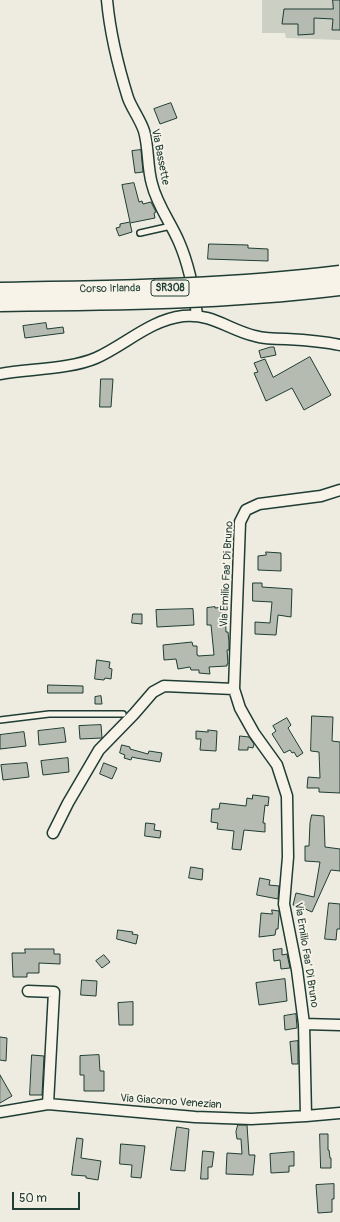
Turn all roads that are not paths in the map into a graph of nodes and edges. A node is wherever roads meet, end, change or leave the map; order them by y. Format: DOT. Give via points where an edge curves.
graph roads {
  1 [pos="107,0"];
  2 [pos="172,226"];
  3 [pos="140,233"];
  4 [pos="340,274"];
  5 [pos="340,287"];
  6 [pos="0,291"];
  7 [pos="0,303"];
  8 [pos="197,315"];
  9 [pos="340,345"];
  10 [pos="0,374"];
  11 [pos="340,490"];
  12 [pos="234,689"];
  13 [pos="123,714"];
  14 [pos="134,714"];
  15 [pos="0,720"];
  16 [pos="53,833"];
  17 [pos="28,991"];
  18 [pos="304,1024"];
  19 [pos="340,1025"];
  20 [pos="48,1104"];
  21 [pos="0,1112"];
  22 [pos="340,1112"];
  23 [pos="306,1116"];
  1 -- 2 [label="street, Via Bassette" via="114,48 129,99 147,143 152,184"];
  2 -- 3 [label="lane"];
  2 -- 8 [label="street, Via Bassette" via="191,279"];
  4 -- 6 [label="highway, Corso Irlanda / SR308, bridge" via="235,285 160,289"];
  5 -- 7 [label="highway, Corso Irlanda / SR308, bridge" via="161,301"];
  8 -- 9 [label="street" via="255,336"];
  8 -- 10 [label="street" via="164,321 95,359 66,366"];
  11 -- 12 [label="street, Via Emilio Faa' Di Bruno" via="321,496 259,504 246,510 240,522"];
  12 -- 14 [label="street" via="164,686 153,692"];
  12 -- 18 [label="street, Via Emilio Faa' Di Bruno" via="240,708 254,733 277,764 287,796 288,857 284,904"];
  13 -- 14 [label="street"];
  13 -- 15 [label="lane" via="49,714"];
  14 -- 16 [label="street" via="99,750"];
  17 -- 20 [label="street" via="54,992"];
  18 -- 19 [label="street, Via Emilio Faa' Di Bruno"];
  18 -- 23 [label="street, Via Emilio Faa' Di Bruno"];
  20 -- 21 [label="street, Via Giacomo Venezian"];
  20 -- 23 [label="street, Via Giacomo Venezian" via="195,1117 251,1119"];
  22 -- 23 [label="street, Via Giacomo Venezian"];
}
